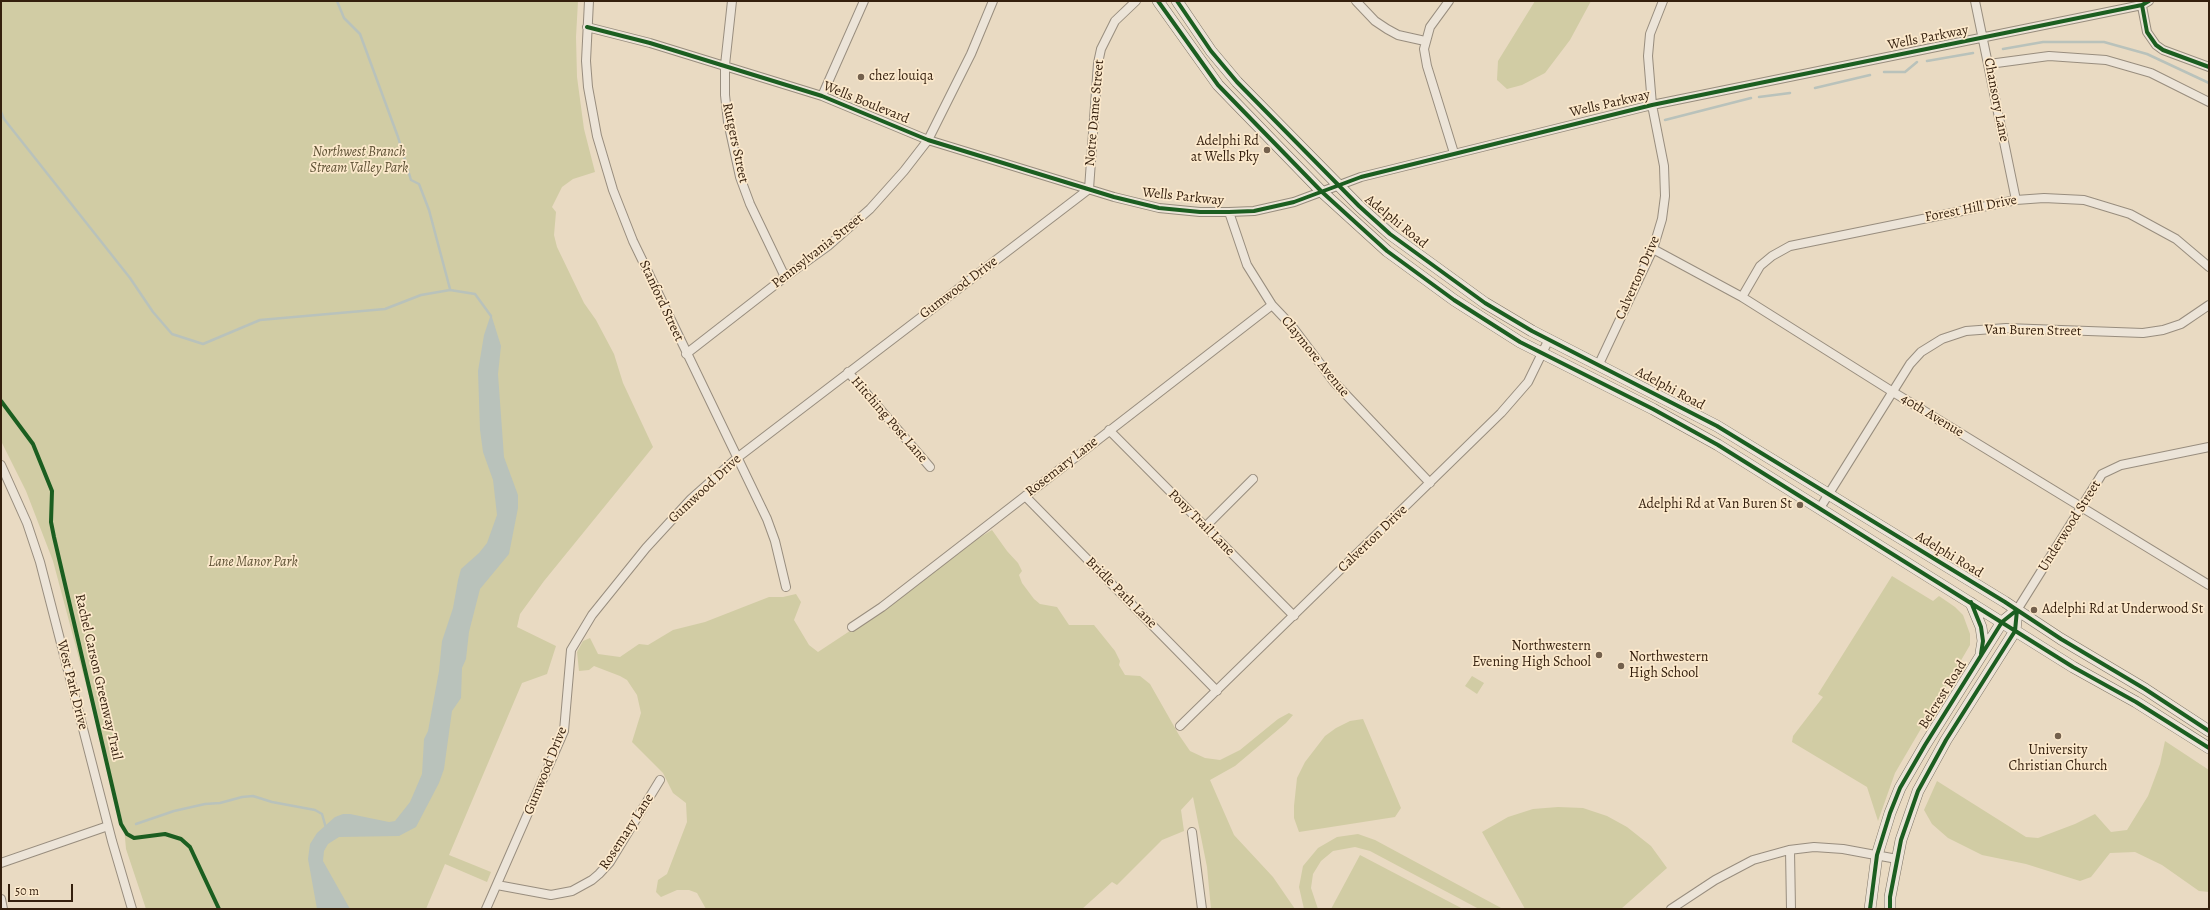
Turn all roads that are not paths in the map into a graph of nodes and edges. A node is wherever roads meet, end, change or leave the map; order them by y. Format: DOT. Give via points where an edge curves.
graph roads {
  1 [pos="589,1"];
  2 [pos="732,1"];
  3 [pos="864,1"];
  4 [pos="994,1"];
  5 [pos="1136,1"];
  6 [pos="1158,1"];
  7 [pos="1177,1"];
  8 [pos="1356,1"];
  9 [pos="1449,1"];
  10 [pos="1663,1"];
  11 [pos="1975,1"];
  12 [pos="2144,2"];
  13 [pos="587,27"];
  14 [pos="1983,38"];
  15 [pos="1425,41"];
  16 [pos="1989,64"];
  17 [pos="725,66"];
  18 [pos="2209,67"];
  19 [pos="822,96"];
  20 [pos="2209,102"];
  21 [pos="1652,105"];
  22 [pos="928,140"];
  23 [pos="1454,153"];
  24 [pos="1338,184"];
  25 [pos="1088,189"];
  26 [pos="1321,191"];
  27 [pos="2016,200"];
  28 [pos="1229,212"];
  29 [pos="1653,249"];
  30 [pos="2209,267"];
  31 [pos="785,277"];
  32 [pos="1742,298"];
  33 [pos="1272,305"];
  34 [pos="2209,305"];
  35 [pos="1549,339"];
  36 [pos="1542,353"];
  37 [pos="686,354"];
  38 [pos="1599,364"];
  39 [pos="848,372"];
  40 [pos="1892,392"];
  41 [pos="1109,430"];
  42 [pos="2209,447"];
  43 [pos="737,458"];
  44 [pos="1,465"];
  45 [pos="930,468"];
  46 [pos="4,477"];
  47 [pos="1253,479"];
  48 [pos="1430,483"];
  49 [pos="1828,495"];
  50 [pos="1025,496"];
  51 [pos="2081,506"];
  52 [pos="1820,508"];
  53 [pos="1205,527"];
  54 [pos="2209,585"];
  55 [pos="786,587"];
  56 [pos="1971,602"];
  57 [pos="2017,610"];
  58 [pos="1294,616"];
  59 [pos="2002,622"];
  60 [pos="852,627"];
  61 [pos="2015,631"];
  62 [pos="1980,658"];
  63 [pos="1217,691"];
  64 [pos="1180,726"];
  65 [pos="2209,731"];
  66 [pos="2209,748"];
  67 [pos="660,780"];
  68 [pos="108,826"];
  69 [pos="1192,832"];
  70 [pos="1790,850"];
  71 [pos="1877,856"];
  72 [pos="1897,860"];
  73 [pos="1,863"];
  74 [pos="497,885"];
  75 [pos="1,899"];
  76 [pos="4,909"];
  77 [pos="132,909"];
  78 [pos="486,909"];
  79 [pos="1202,909"];
  80 [pos="1671,909"];
  81 [pos="1791,909"];
  82 [pos="1870,909"];
  83 [pos="1890,909"];
  1 -- 13 [label="street, Stanford Street"];
  2 -- 17 [label="street, Rutgers Street"];
  3 -- 19 [label="street"];
  4 -- 22 [label="street, Pennsylvania Street"];
  5 -- 25 [label="street, Notre Dame Street" via="1116,21 1101,49"];
  6 -- 26 [label="main road, Adelphi Road" via="1218,84"];
  7 -- 24 [label="main road, Adelphi Road" via="1226,70"];
  8 -- 15 [label="street" via="1387,29 1398,35"];
  9 -- 15 [label="street" via="1435,18"];
  10 -- 21 [label="street, Calverton Drive" via="1653,22 1648,45"];
  11 -- 14 [label="street, Chansory Lane"];
  12 -- 14 [label="street, Wells Parkway"];
  12 -- 18 [label="street" via="2147,32 2156,45"];
  13 -- 17 [label="street, Wells Boulevard"];
  13 -- 37 [label="street, Stanford Street" via="586,61 591,108 607,170 633,242"];
  14 -- 16 [label="street, Chansory Lane"];
  14 -- 21 [label="street, Wells Parkway"];
  15 -- 23 [label="street" via="1426,66"];
  16 -- 20 [label="street" via="2049,56 2106,60 2151,73"];
  16 -- 27 [label="street, Chansory Lane"];
  17 -- 19 [label="street, Wells Boulevard"];
  17 -- 31 [label="street, Rutgers Street" via="728,122 740,177 757,221"];
  19 -- 22 [label="street, Wells Boulevard"];
  21 -- 23 [label="street, Wells Parkway"];
  21 -- 29 [label="street, Calverton Drive" via="1665,180 1662,219"];
  22 -- 25 [label="street, Wells Boulevard"];
  22 -- 31 [label="street, Pennsylvania Street" via="917,157 870,209 828,246"];
  23 -- 24 [label="street, Wells Parkway"];
  24 -- 26 [label="street, Wells Parkway"];
  24 -- 35 [label="main road, Adelphi Road" via="1390,234 1478,299 1514,322"];
  25 -- 28 [label="street, Wells Parkway" via="1159,208"];
  25 -- 39 [label="street, Gumwood Drive"];
  26 -- 28 [label="street, Wells Parkway" via="1294,202"];
  26 -- 36 [label="main road, Adelphi Road" via="1371,239 1417,274 1491,325"];
  27 -- 30 [label="street, Forest Hill Drive" via="2084,200 2130,214 2176,239"];
  27 -- 32 [label="street, Forest Hill Drive" via="1790,246 1760,266"];
  28 -- 33 [label="street, Claymore Avenue" via="1247,265"];
  29 -- 32 [label="street, 40th Avenue"];
  29 -- 38 [label="street, Calverton Drive"];
  31 -- 37 [label="street, Pennsylvania Street"];
  32 -- 40 [label="street, 40th Avenue"];
  33 -- 41 [label="street, Rosemary Lane"];
  33 -- 48 [label="street, Claymore Avenue" via="1334,382"];
  34 -- 40 [label="street, Van Buren Street" via="2181,324 2143,333 2006,328 1954,334 1921,352"];
  35 -- 36 [label="street, Calverton Drive"];
  35 -- 38 [label="main road, Adelphi Road"];
  36 -- 48 [label="street, Calverton Drive" via="1532,375 1519,394"];
  36 -- 52 [label="main road, Adelphi Road" via="1680,423"];
  37 -- 43 [label="street, Stanford Street"];
  38 -- 49 [label="main road, Adelphi Road" via="1717,426"];
  39 -- 43 [label="street, Gumwood Drive"];
  39 -- 45 [label="street, Hitching Post Lane"];
  40 -- 49 [label="street, Van Buren Street"];
  40 -- 51 [label="street, 40th Avenue"];
  41 -- 50 [label="street, Rosemary Lane"];
  41 -- 53 [label="street, Pony Trail Lane"];
  42 -- 51 [label="street, Underwood Street" via="2114,467 2098,480"];
  43 -- 55 [label="street, Stanford Street" via="772,531"];
  43 -- 74 [label="street, Gumwood Drive" via="673,517 613,588 575,642 569,658 564,731"];
  44 -- 46 [label="street, West Park Drive"];
  46 -- 68 [label="street, West Park Drive" via="28,523 40,562"];
  47 -- 53 [label="street"];
  48 -- 58 [label="street, Calverton Drive"];
  49 -- 52 [label="street, Van Buren Street"];
  49 -- 57 [label="main road, Adelphi Road"];
  50 -- 60 [label="street, Rosemary Lane" via="882,607"];
  50 -- 63 [label="street, Bridle Path Lane"];
  51 -- 54 [label="street, 40th Avenue"];
  51 -- 57 [label="street, Underwood Street"];
  52 -- 56 [label="main road, Adelphi Road"];
  53 -- 58 [label="street, Pony Trail Lane"];
  56 -- 59 [label="main road, Adelphi Road"];
  56 -- 62 [label="main road" via="1981,627 1983,640"];
  57 -- 59 [label="main road, Belcrest Road"];
  57 -- 61 [label="main road, Belcrest Road"];
  57 -- 65 [label="main road, Adelphi Road"];
  58 -- 63 [label="street, Calverton Drive"];
  59 -- 61 [label="main road, Adelphi Road"];
  59 -- 62 [label="main road, Belcrest Road"];
  61 -- 66 [label="main road, Adelphi Road"];
  61 -- 72 [label="main road, Belcrest Road" via="1921,785 1908,816"];
  62 -- 71 [label="main road, Belcrest Road" via="1924,745 1900,788"];
  63 -- 64 [label="street, Calverton Drive"];
  67 -- 74 [label="street, Rosemary Lane" via="610,862 592,880 572,891 551,896"];
  68 -- 73 [label="street"];
  68 -- 77 [label="street, West Park Drive"];
  69 -- 79 [label="street"];
  70 -- 71 [label="street" via="1814,847 1843,849"];
  70 -- 80 [label="street" via="1753,860 1715,880"];
  70 -- 81 [label="street"];
  71 -- 72 [label="street"];
  71 -- 82 [label="main road, Belcrest Road"];
  72 -- 83 [label="main road, Belcrest Road"];
  74 -- 78 [label="street, Gumwood Drive"];
  75 -- 76 [label="street"];
}
